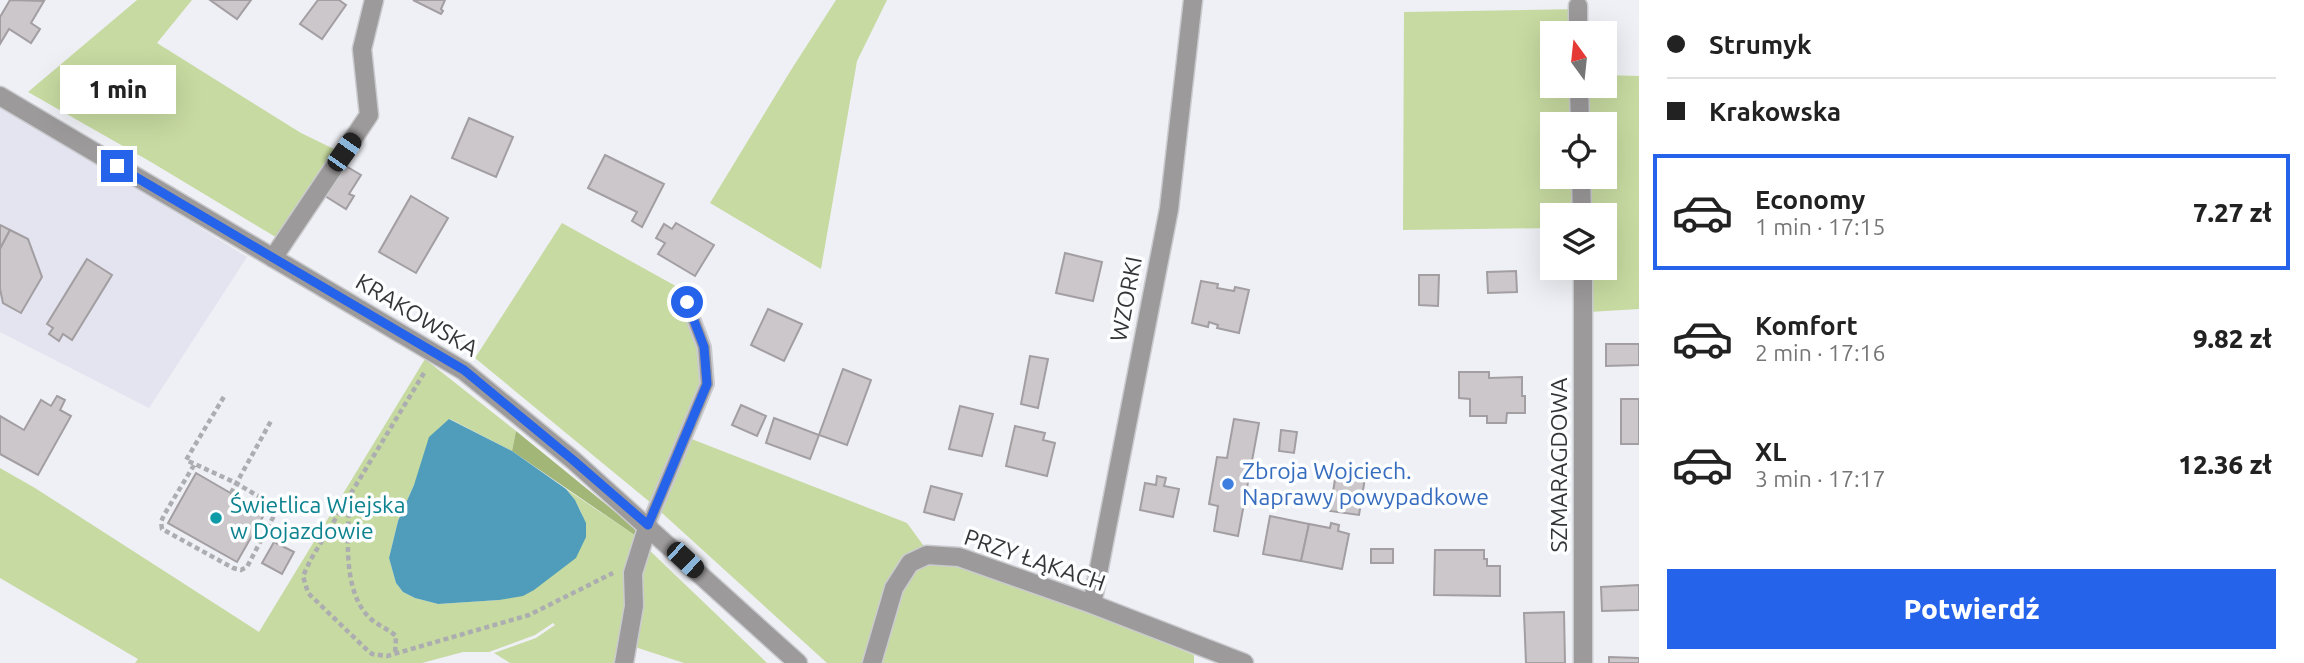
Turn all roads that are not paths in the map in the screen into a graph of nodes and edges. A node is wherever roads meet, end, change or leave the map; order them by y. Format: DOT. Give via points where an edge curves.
graph roads {
  1 [pos="374,0"];
  2 [pos="1193,0"];
  3 [pos="1578,6"];
  4 [pos="1578,21"];
  5 [pos="0,96"];
  6 [pos="273,258"];
  7 [pos="1583,280"];
  8 [pos="687,302"];
  9 [pos="648,525"];
  10 [pos="1092,604"];
  11 [pos="624,663"];
  12 [pos="798,663"];
  13 [pos="872,663"];
  14 [pos="1244,663"];
  15 [pos="1583,663"];
  1 -- 6 [label="street" via="362,49 369,115"];
  2 -- 10 [label="street, WZORKI" via="1169,209"];
  3 -- 4 [label="street"];
  5 -- 6 [label="street, KRAKOWSKA"];
  6 -- 9 [label="street, KRAKOWSKA" via="464,370"];
  7 -- 15 [label="street, SZMARAGDOWA"];
  8 -- 9 [label="lane" via="704,347 707,384"];
  9 -- 11 [label="street" via="633,573 634,606"];
  9 -- 12 [label="street, KRAKOWSKA"];
  10 -- 13 [label="street, PRZY ŁĄKACH" via="958,557 927,555 910,563 894,588"];
  10 -- 14 [label="street, PRZY ŁĄKACH"];
}
